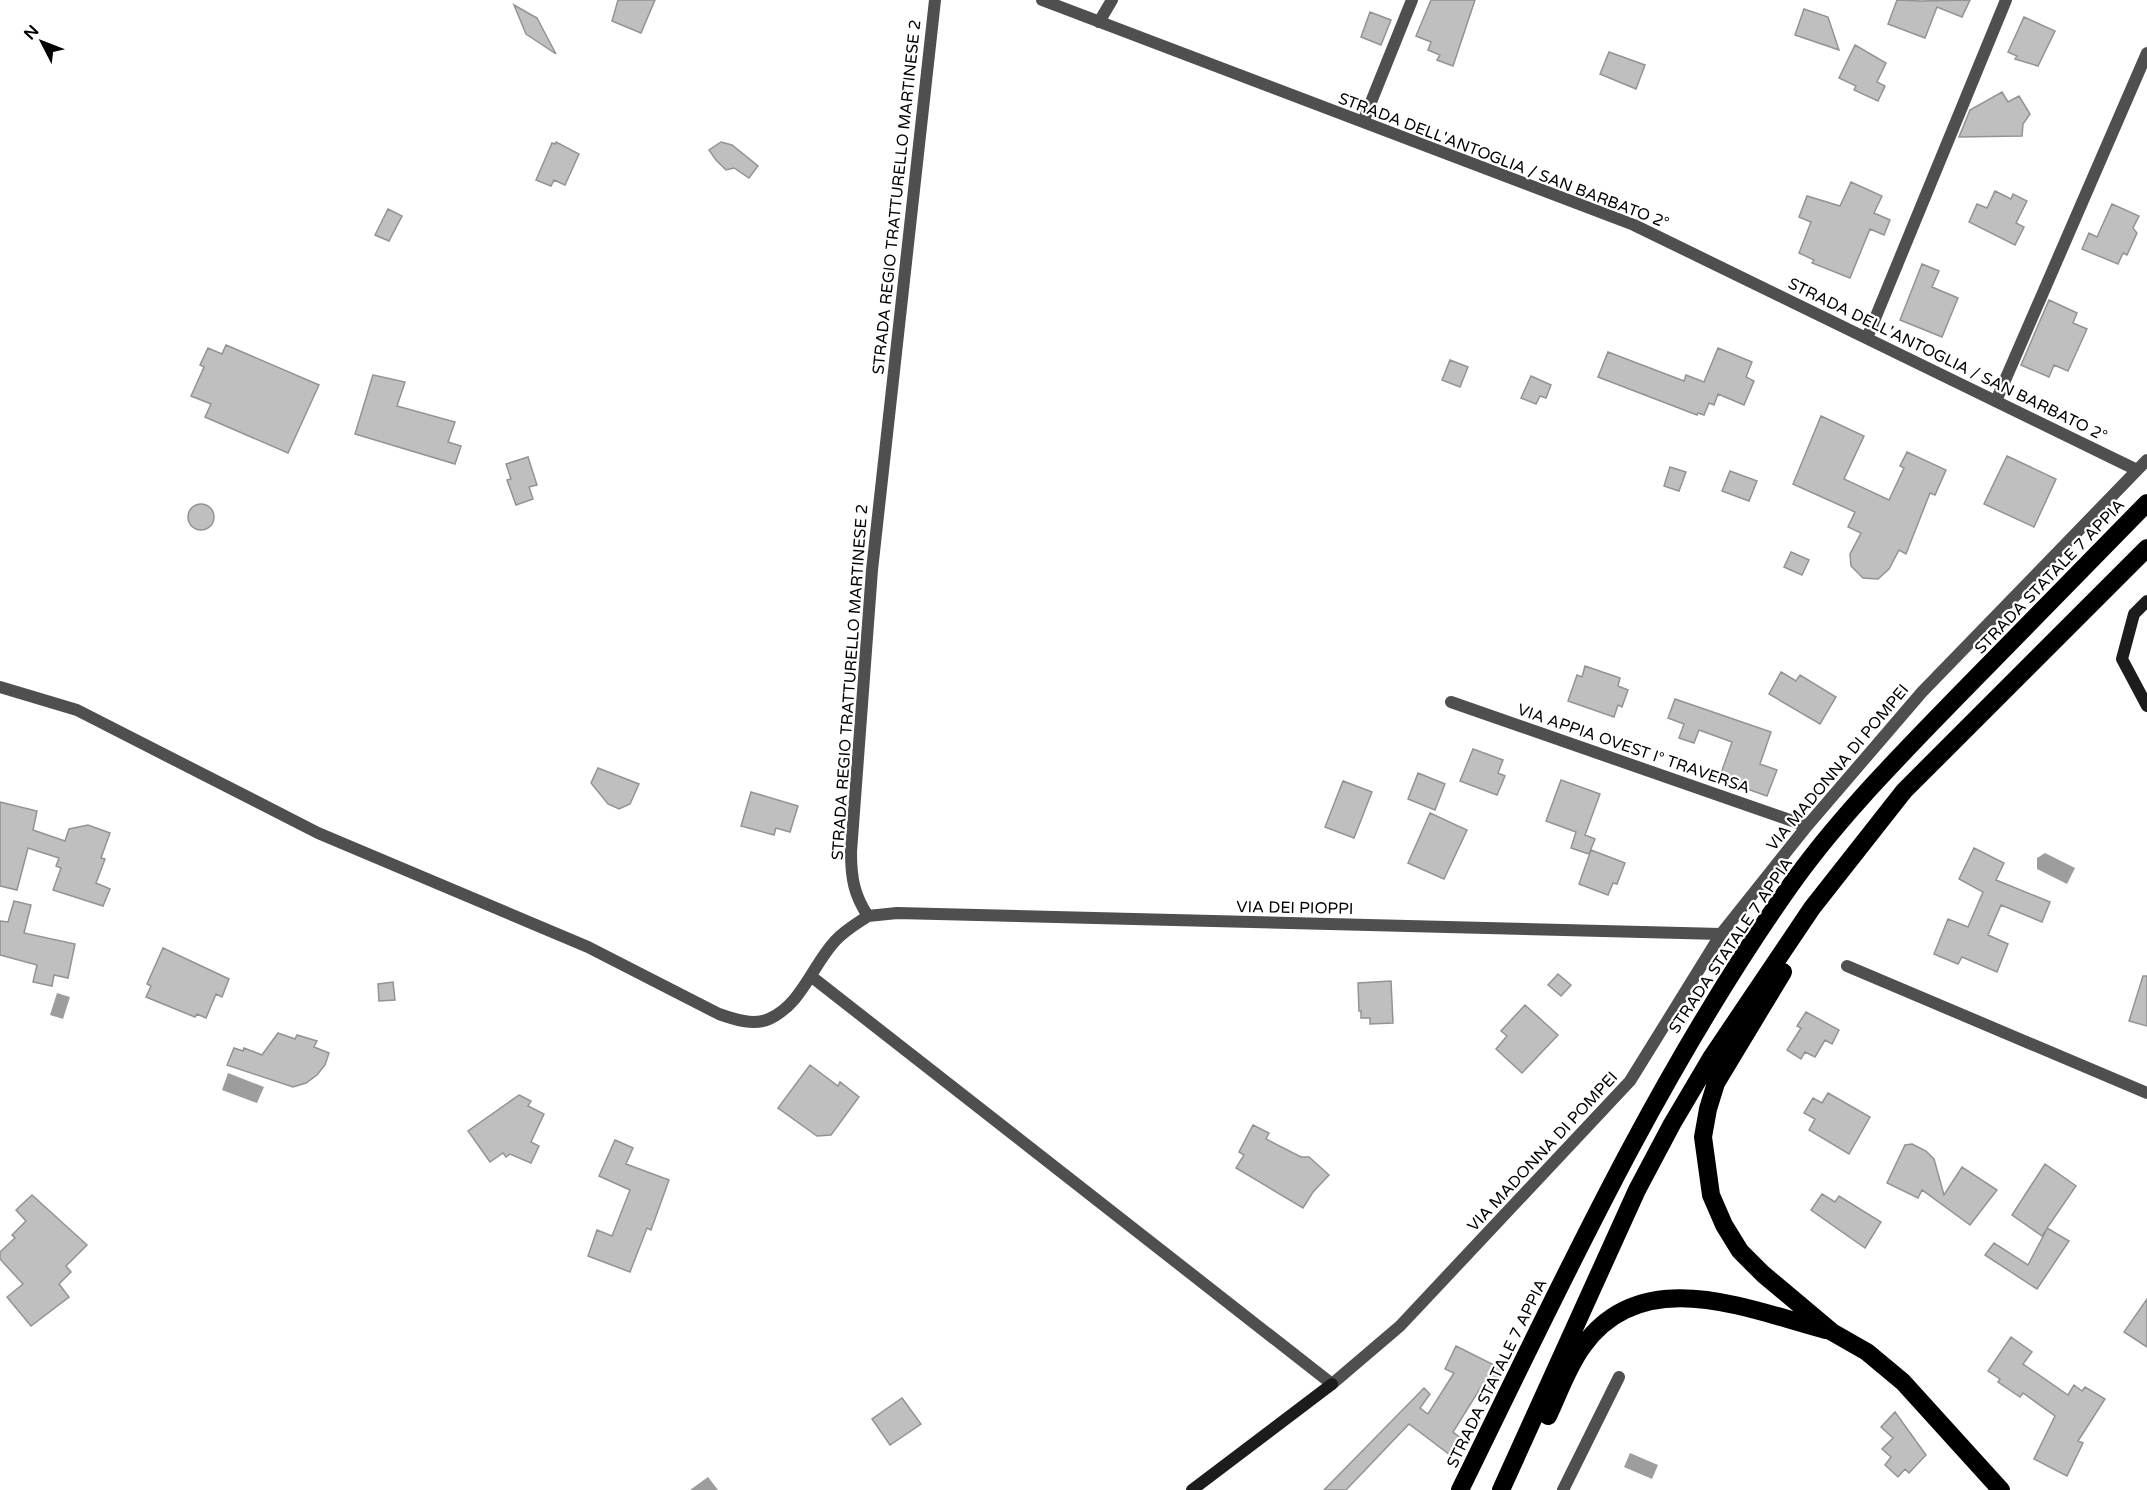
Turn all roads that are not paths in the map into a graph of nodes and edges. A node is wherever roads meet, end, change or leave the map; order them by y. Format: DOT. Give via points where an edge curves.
graph roads {
  1 [pos="935,0"];
  2 [pos="1042,0"];
  3 [pos="1112,0"];
  4 [pos="1412,0"];
  5 [pos="2006,0"];
  6 [pos="1099,22"];
  7 [pos="2147,53"];
  8 [pos="1363,122"];
  9 [pos="1867,338"];
  10 [pos="1996,401"];
  11 [pos="2147,460"];
  12 [pos="2138,470"];
  13 [pos="2147,503"];
  14 [pos="2147,548"];
  15 [pos="2147,601"];
  16 [pos="0,687"];
  17 [pos="1451,702"];
  18 [pos="2147,706"];
  19 [pos="1807,826"];
  20 [pos="1812,908"];
  21 [pos="868,916"];
  22 [pos="1721,934"];
  23 [pos="1847,966"];
  24 [pos="812,977"];
  25 [pos="2147,1093"];
  26 [pos="1832,1332"];
  27 [pos="1619,1377"];
  28 [pos="1332,1384"];
  29 [pos="1192,1490"];
  30 [pos="1460,1490"];
  31 [pos="1501,1490"];
  32 [pos="1511,1490"];
  33 [pos="1563,1490"];
  34 [pos="2001,1490"];
  1 -- 21 [label="street, STRADA REGIO TRATTURELLO MARTINESE 2" via="872,570 852,829 851,877 856,898"];
  2 -- 6 [label="street, STRADA DELL'ANTOGLIA / SAN BARBATO 2°"];
  3 -- 6 [label="street"];
  4 -- 8 [label="street"];
  5 -- 9 [label="street"];
  6 -- 8 [label="street, STRADA DELL'ANTOGLIA / SAN BARBATO 2°"];
  7 -- 10 [label="street"];
  8 -- 9 [label="street, STRADA DELL'ANTOGLIA / SAN BARBATO 2°" via="1634,225"];
  9 -- 10 [label="street, STRADA DELL'ANTOGLIA / SAN BARBATO 2°"];
  10 -- 12 [label="street, STRADA DELL'ANTOGLIA / SAN BARBATO 2°"];
  11 -- 12 [label="street, VIA MADONNA DI POMPEI"];
  12 -- 19 [label="street, VIA MADONNA DI POMPEI" via="1922,692"];
  13 -- 30 [label="highway, STRADA STATALE 7 APPIA" via="1867,789 1791,884 1661,1087"];
  14 -- 20 [label="highway" via="1904,791"];
  15 -- 18 [label="street" via="2134,614 2122,659"];
  16 -- 24 [label="street" via="77,710 318,833 588,946 719,1014 737,1020 768,1020 793,1001"];
  17 -- 19 [label="street, VIA APPIA OVEST I° TRAVERSA"];
  19 -- 22 [label="street, VIA MADONNA DI POMPEI"];
  20 -- 26 [label="highway" via="1791,961 1716,1083 1703,1137 1711,1195 1740,1251"];
  20 -- 31 [label="highway" via="1711,1058 1672,1124 1637,1190"];
  21 -- 22 [label="street, VIA DEI PIOPPI" via="897,913"];
  21 -- 24 [label="street" via="833,943"];
  22 -- 28 [label="street, VIA MADONNA DI POMPEI" via="1630,1081 1400,1326"];
  23 -- 25 [label="street"];
  24 -- 28 [label="street"];
  26 -- 32 [label="highway" via="1708,1299 1671,1296 1633,1305 1604,1322 1582,1346"];
  26 -- 34 [label="highway" via="1867,1352 1903,1382"];
  27 -- 33 [label="street"];
  28 -- 29 [label="street, VIA MADONNA DI POMPEI"];
}
